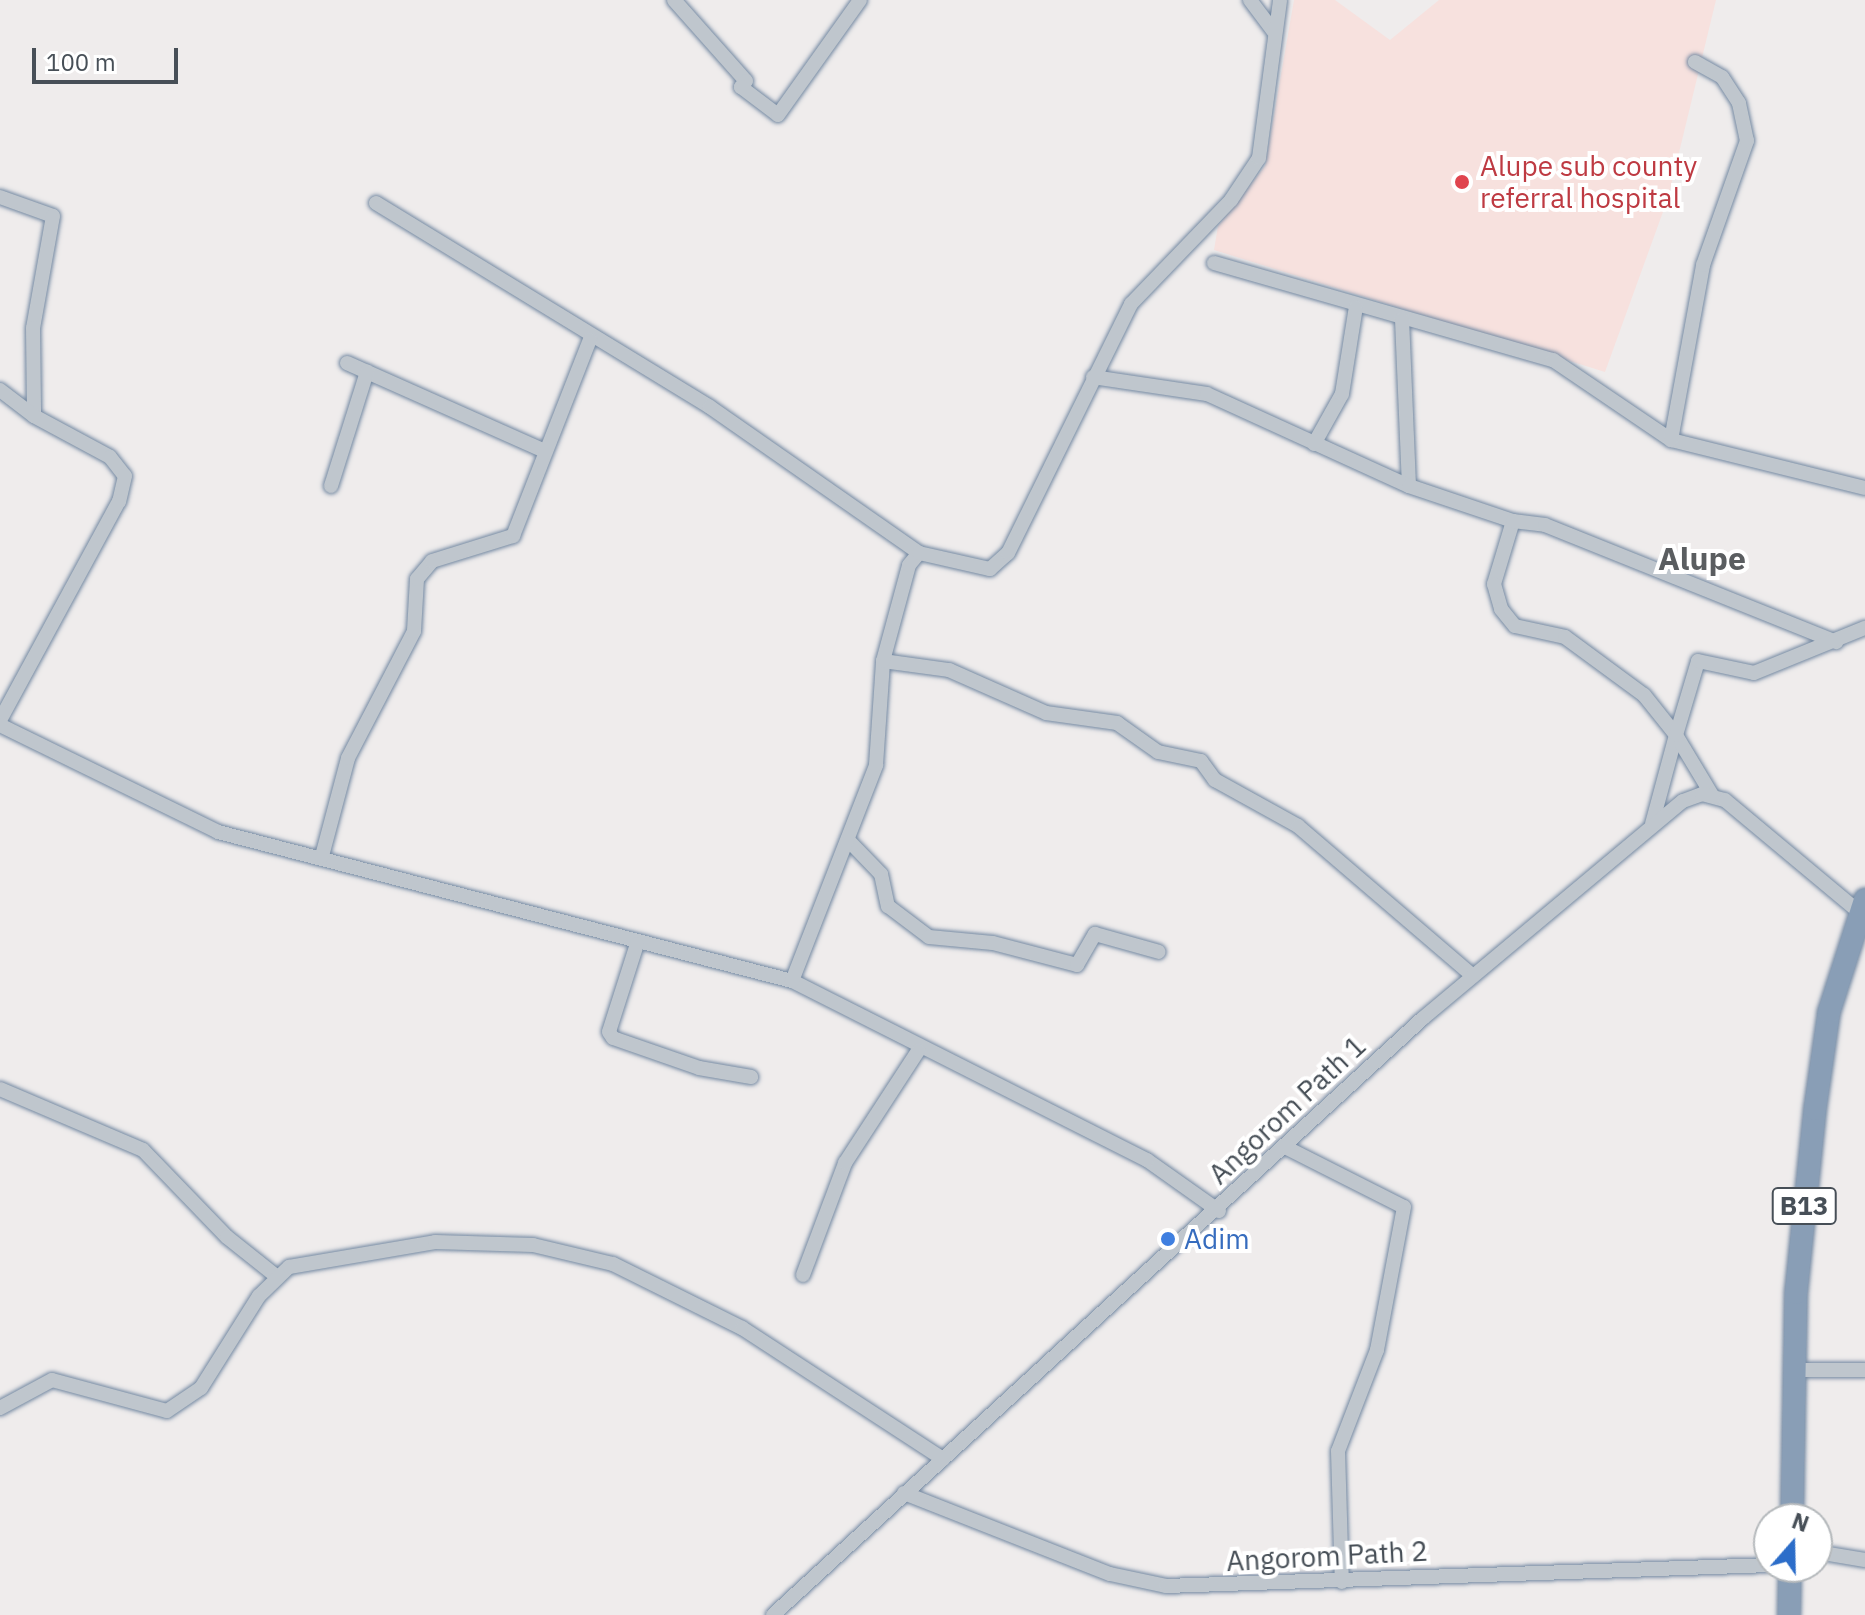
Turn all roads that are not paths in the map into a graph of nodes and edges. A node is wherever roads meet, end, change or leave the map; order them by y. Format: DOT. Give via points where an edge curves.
graph roads {
  1 [pos="674,0"];
  2 [pos="860,0"];
  3 [pos="1250,0"];
  4 [pos="1280,0"];
  5 [pos="1273,31"];
  6 [pos="1695,62"];
  7 [pos="0,197"];
  8 [pos="376,203"];
  9 [pos="1214,263"];
  10 [pos="1356,307"];
  11 [pos="1402,319"];
  12 [pos="590,340"];
  13 [pos="347,363"];
  14 [pos="367,372"];
  15 [pos="1093,377"];
  16 [pos="0,390"];
  17 [pos="34,416"];
  18 [pos="1671,440"];
  19 [pos="1314,444"];
  20 [pos="545,451"];
  21 [pos="331,486"];
  22 [pos="1409,486"];
  23 [pos="1865,488"];
  24 [pos="1513,521"];
  25 [pos="919,553"];
  26 [pos="1865,628"];
  27 [pos="1836,642"];
  28 [pos="883,661"];
  29 [pos="0,722"];
  30 [pos="1676,735"];
  31 [pos="1712,795"];
  32 [pos="1652,824"];
  33 [pos="849,841"];
  34 [pos="322,856"];
  35 [pos="1862,906"];
  36 [pos="637,944"];
  37 [pos="1159,952"];
  38 [pos="1473,976"];
  39 [pos="792,981"];
  40 [pos="918,1051"];
  41 [pos="751,1077"];
  42 [pos="0,1089"];
  43 [pos="1285,1147"];
  44 [pos="1219,1211"];
  45 [pos="803,1275"];
  46 [pos="276,1276"];
  47 [pos="1795,1370"];
  48 [pos="1865,1370"];
  49 [pos="0,1408"];
  50 [pos="943,1459"];
  51 [pos="904,1493"];
  52 [pos="1792,1503"];
  53 [pos="1833,1555"];
  54 [pos="1865,1560"];
  55 [pos="1753,1566"];
  56 [pos="1342,1582"];
  57 [pos="1790,1583"];
  58 [pos="773,1615"];
  59 [pos="1789,1615"];
  1 -- 2 [label="street" via="746,81 741,87 778,115"];
  3 -- 5 [label="street"];
  4 -- 5 [label="street"];
  5 -- 15 [label="street" via="1274,85 1259,158 1231,200 1131,304"];
  6 -- 18 [label="street" via="1722,77 1739,103 1747,141 1703,265"];
  7 -- 17 [label="street" via="53,216 33,328"];
  8 -- 12 [label="street"];
  9 -- 10 [label="street"];
  10 -- 11 [label="street"];
  10 -- 19 [label="street" via="1342,394"];
  11 -- 18 [label="street" via="1553,360"];
  11 -- 22 [label="street"];
  12 -- 20 [label="street"];
  12 -- 25 [label="street" via="710,407"];
  13 -- 14 [label="street"];
  14 -- 20 [label="street"];
  14 -- 21 [label="street"];
  15 -- 19 [label="street" via="1207,394"];
  15 -- 25 [label="street" via="1008,553 990,569"];
  16 -- 17 [label="street"];
  17 -- 29 [label="street" via="110,457 125,476 119,501"];
  18 -- 23 [label="street"];
  19 -- 22 [label="street"];
  20 -- 34 [label="street" via="513,536 432,561 417,579 414,631 348,758"];
  22 -- 24 [label="street"];
  24 -- 27 [label="street" via="1545,525"];
  24 -- 30 [label="street" via="1494,584 1501,609 1515,626 1565,637 1644,695"];
  25 -- 28 [label="street" via="909,565"];
  26 -- 27 [label="street"];
  27 -- 30 [label="street" via="1754,673 1698,661"];
  28 -- 33 [label="street" via="876,765"];
  28 -- 38 [label="street" via="949,670 1046,713 1117,723 1158,752 1201,761 1215,780 1298,826"];
  29 -- 34 [label="street" via="218,832"];
  30 -- 31 [label="street"];
  30 -- 32 [label="street"];
  31 -- 32 [label="street, Angorom Path 1" via="1692,797"];
  31 -- 35 [label="street"];
  32 -- 38 [label="street, Angorom Path 1"];
  33 -- 37 [label="street" via="881,874 888,906 929,937 993,943 1077,965 1095,934"];
  33 -- 39 [label="street"];
  34 -- 36 [label="street"];
  35 -- 47 [label="highway, B13" via="1821,1059 1796,1293"];
  36 -- 39 [label="street"];
  36 -- 41 [label="street" via="609,1032 613,1038 699,1068"];
  38 -- 43 [label="street, Angorom Path 1"];
  39 -- 40 [label="street"];
  40 -- 44 [label="street" via="1147,1160"];
  40 -- 45 [label="street" via="845,1163"];
  42 -- 46 [label="street" via="143,1150 227,1237"];
  43 -- 44 [label="street, Angorom Path 1"];
  43 -- 56 [label="street" via="1404,1207 1377,1350 1336,1463"];
  44 -- 50 [label="street, Angorom Path 1"];
  46 -- 49 [label="street" via="201,1388 174,1408 142,1409 52,1380"];
  46 -- 50 [label="street" via="299,1264 435,1242 533,1245 595,1258 780,1347"];
  47 -- 48 [label="street"];
  47 -- 52 [label="highway, B13"];
  50 -- 51 [label="street, Angorom Path 1"];
  51 -- 56 [label="street, Angorom Path 2" via="1142,1582 1236,1589"];
  51 -- 58 [label="street, Angorom Path 1"];
  53 -- 54 [label="street"];
  55 -- 56 [label="street, Angorom Path 2"];
  57 -- 59 [label="highway"];
}
